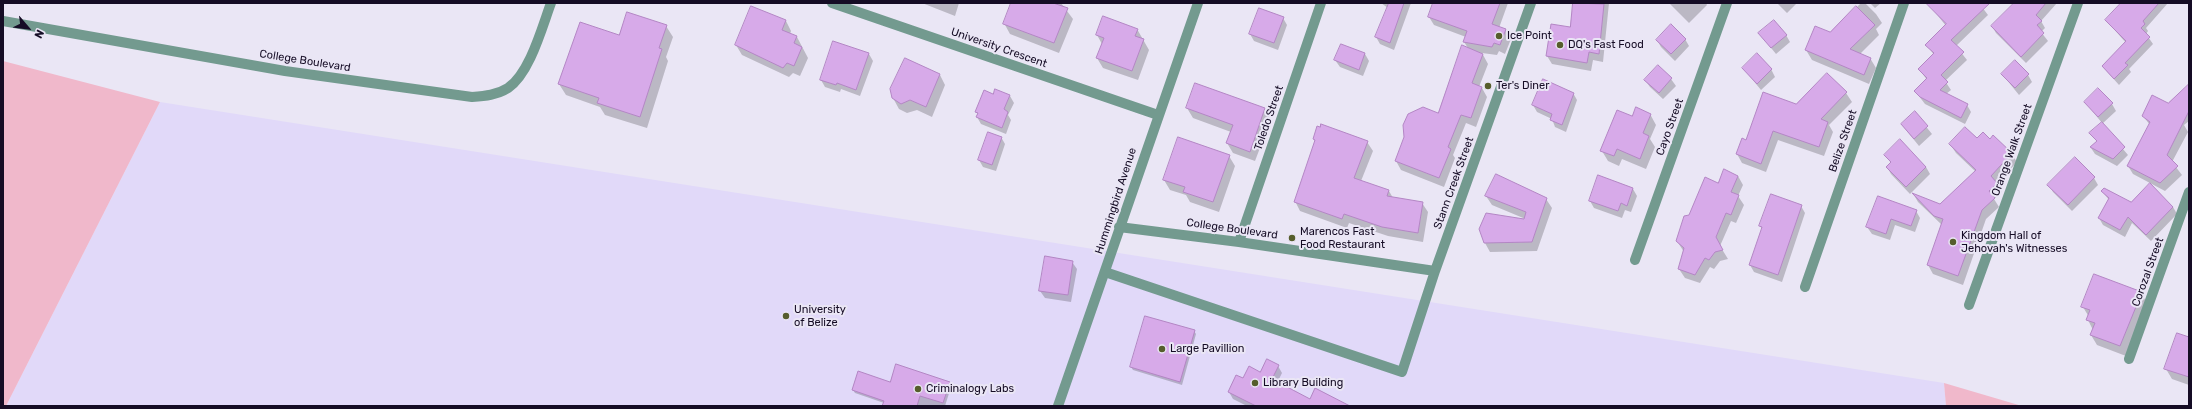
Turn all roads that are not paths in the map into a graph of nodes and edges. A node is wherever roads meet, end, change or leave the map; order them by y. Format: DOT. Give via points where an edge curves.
graph roads {
  1 [pos="551,3"];
  2 [pos="832,3"];
  3 [pos="1198,3"];
  4 [pos="1321,3"];
  5 [pos="1531,3"];
  6 [pos="1727,3"];
  7 [pos="1904,3"];
  8 [pos="2078,3"];
  9 [pos="3,21"];
  10 [pos="1158,115"];
  11 [pos="2189,192"];
  12 [pos="1119,227"];
  13 [pos="1239,242"];
  14 [pos="1635,260"];
  15 [pos="1435,271"];
  16 [pos="1106,272"];
  17 [pos="1805,287"];
  18 [pos="1969,305"];
  19 [pos="2129,359"];
  20 [pos="1058,406"];
  1 -- 9 [label="street, College Boulevard" via="523,72 508,87 492,95 472,97 285,71"];
  2 -- 10 [label="street, University Crescent"];
  3 -- 10 [label="street, Hummingbird Avenue"];
  4 -- 13 [label="street, Toledo Street"];
  5 -- 15 [label="street, Stann Creek Street"];
  6 -- 14 [label="street, Cayo Street"];
  7 -- 17 [label="street, Belize Street"];
  8 -- 18 [label="street, Orange Walk Street"];
  10 -- 12 [label="street, Hummingbird Avenue"];
  11 -- 19 [label="street, Corozal Street"];
  12 -- 13 [label="street, College Boulevard"];
  12 -- 16 [label="street, Hummingbird Avenue"];
  13 -- 15 [label="street, College Boulevard"];
  15 -- 16 [label="street, Stann Creek Street" via="1402,372"];
  16 -- 20 [label="street, Hummingbird Avenue"];
}
